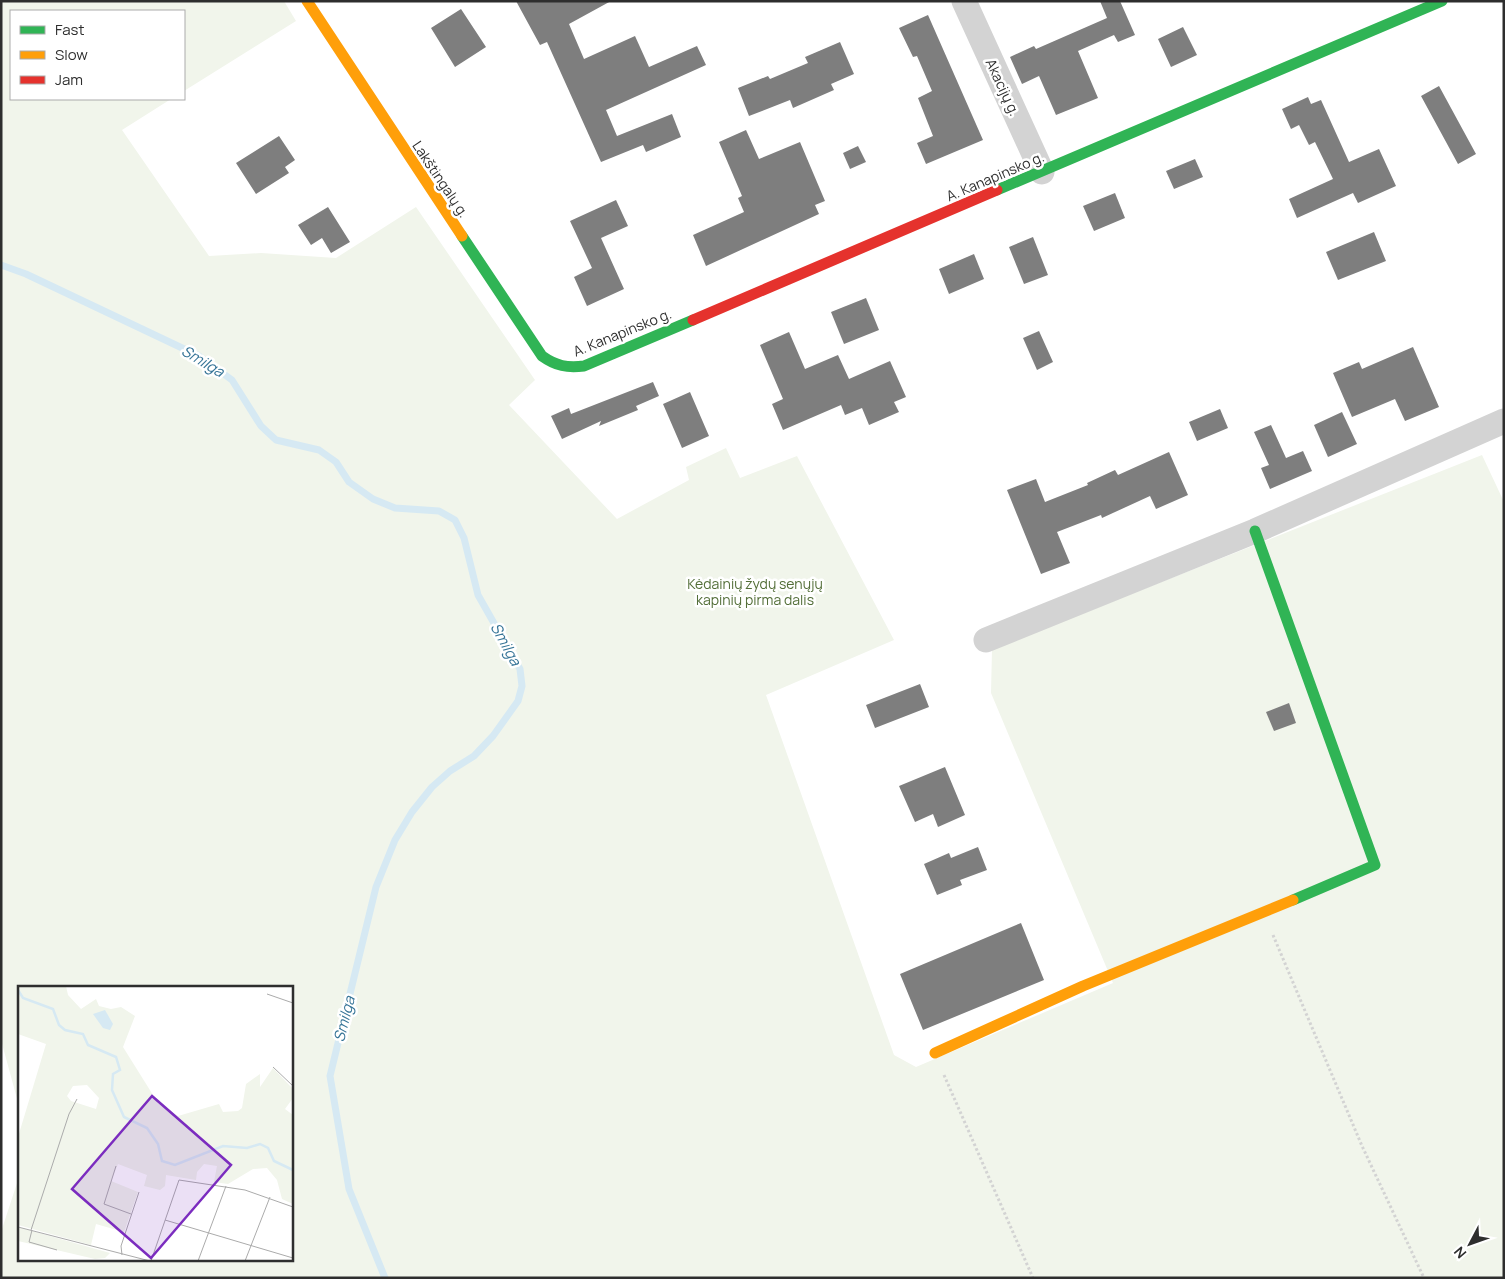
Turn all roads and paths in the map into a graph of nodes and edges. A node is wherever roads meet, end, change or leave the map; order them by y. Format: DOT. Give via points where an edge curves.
graph roads {
  1 [pos="307,1"];
  2 [pos="964,1"];
  3 [pos="1442,1"];
  4 [pos="1042,172"];
  5 [pos="557,367"];
  6 [pos="1504,421"];
  7 [pos="1254,531"];
  8 [pos="986,640"];
  9 [pos="1264,913"];
  10 [pos="935,1054"];
  11 [pos="1033,1278"];
  12 [pos="1424,1278"];
  1 -- 5 [label="street, Lakštingalų g." via="542,356"];
  2 -- 4 [label="street, Akacijų g."];
  3 -- 4 [label="street, A. Kanapinsko g."];
  4 -- 5 [label="street, A. Kanapinsko g." via="584,366"];
  6 -- 7 [label="street"];
  7 -- 8 [label="street"];
  7 -- 9 [label="street" via="1375,865"];
  9 -- 10 [label="street" via="1083,986"];
  9 -- 12 [label="path" via="1359,1137"];
  10 -- 11 [label="path"];
}
